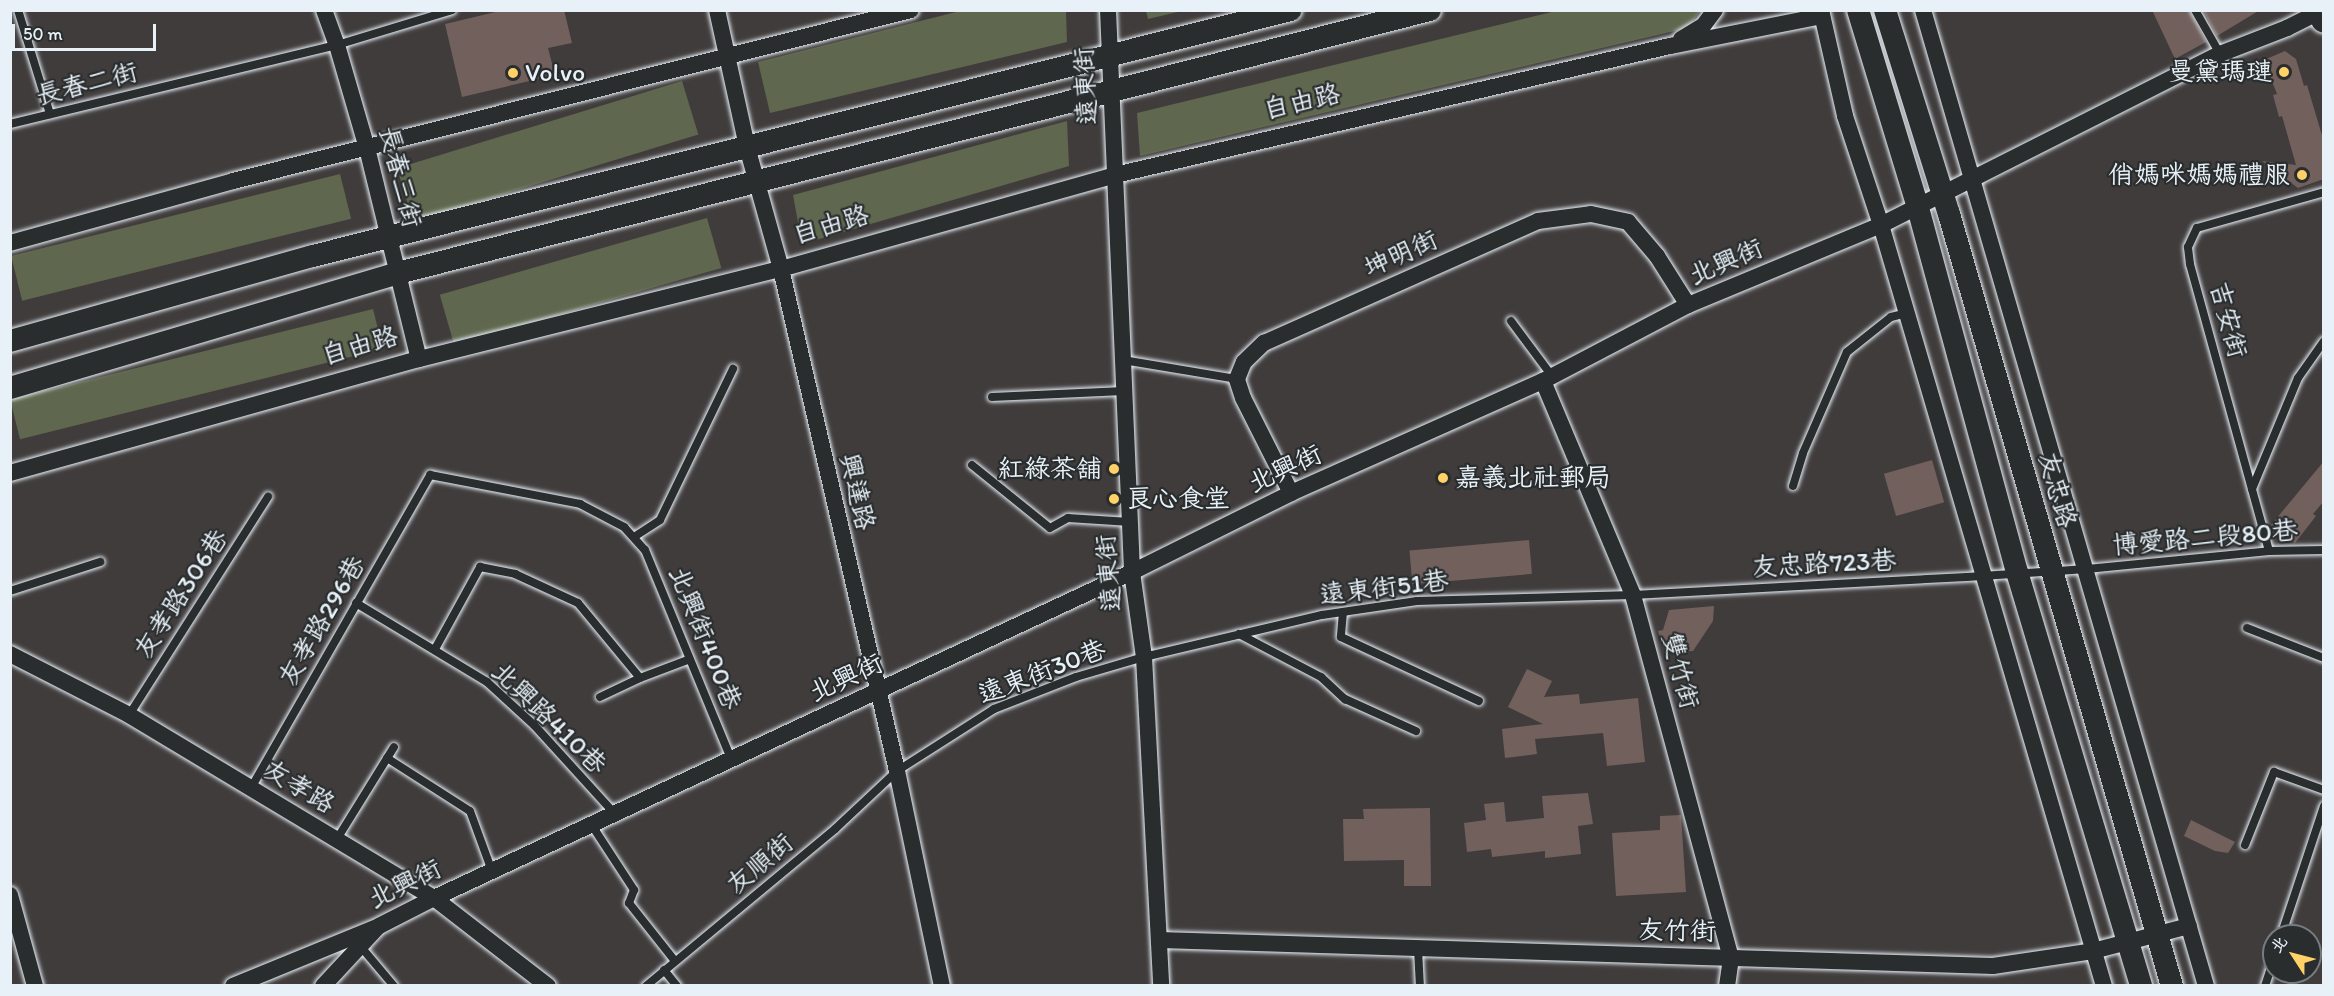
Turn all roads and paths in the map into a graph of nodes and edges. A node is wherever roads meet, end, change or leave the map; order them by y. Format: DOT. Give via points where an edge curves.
graph roads {
  1 [pos="18,10"];
  2 [pos="324,10"];
  3 [pos="452,10"];
  4 [pos="717,10"];
  5 [pos="911,10"];
  6 [pos="1108,10"];
  7 [pos="1291,10"];
  8 [pos="1430,10"];
  9 [pos="1715,10"];
  10 [pos="1858,10"];
  11 [pos="1885,10"];
  12 [pos="1923,10"];
  13 [pos="2194,10"];
  14 [pos="1822,13"];
  15 [pos="2322,13"];
  16 [pos="337,45"];
  17 [pos="1670,46"];
  18 [pos="2220,54"];
  19 [pos="1109,56"];
  20 [pos="727,57"];
  21 [pos="1113,91"];
  22 [pos="50,114"];
  23 [pos="10,124"];
  24 [pos="747,147"];
  25 [pos="367,148"];
  26 [pos="1115,175"];
  27 [pos="1972,177"];
  28 [pos="756,182"];
  29 [pos="2324,192"];
  30 [pos="1943,195"];
  31 [pos="1918,208"];
  32 [pos="1881,225"];
  33 [pos="389,237"];
  34 [pos="10,243"];
  35 [pos="781,269"];
  36 [pos="398,273"];
  37 [pos="1688,305"];
  38 [pos="1907,313"];
  39 [pos="1510,321"];
  40 [pos="10,341"];
  41 [pos="2324,341"];
  42 [pos="419,359"];
  43 [pos="1123,360"];
  44 [pos="733,369"];
  45 [pos="1547,378"];
  46 [pos="1238,379"];
  47 [pos="10,388"];
  48 [pos="1124,391"];
  49 [pos="992,397"];
  50 [pos="972,465"];
  51 [pos="10,473"];
  52 [pos="430,474"];
  53 [pos="1793,486"];
  54 [pos="2252,489"];
  55 [pos="1291,493"];
  56 [pos="268,497"];
  57 [pos="1130,522"];
  58 [pos="634,537"];
  59 [pos="2324,550"];
  60 [pos="2269,551"];
  61 [pos="100,562"];
  62 [pos="2087,569"];
  63 [pos="2051,571"];
  64 [pos="1132,572"];
  65 [pos="2017,572"];
  66 [pos="1984,574"];
  67 [pos="10,591"];
  68 [pos="1633,595"];
  69 [pos="356,603"];
  70 [pos="1343,612"];
  71 [pos="2247,628"];
  72 [pos="1239,634"];
  73 [pos="435,649"];
  74 [pos="10,654"];
  75 [pos="1144,657"];
  76 [pos="690,658"];
  77 [pos="2324,658"];
  78 [pos="640,678"];
  79 [pos="877,692"];
  80 [pos="600,698"];
  81 [pos="1479,700"];
  82 [pos="129,714"];
  83 [pos="1416,731"];
  84 [pos="394,747"];
  85 [pos="387,758"];
  86 [pos="731,759"];
  87 [pos="897,771"];
  88 [pos="251,788"];
  89 [pos="2324,789"];
  90 [pos="2324,806"];
  91 [pos="614,813"];
  92 [pos="591,824"];
  93 [pos="337,839"];
  94 [pos="2245,845"];
  95 [pos="492,870"];
  96 [pos="10,895"];
  97 [pos="434,898"];
  98 [pos="2285,924"];
  99 [pos="379,926"];
  100 [pos="2189,926"];
  101 [pos="2157,935"];
  102 [pos="1160,940"];
  103 [pos="2128,942"];
  104 [pos="361,947"];
  105 [pos="1418,949"];
  106 [pos="2093,951"];
  107 [pos="1731,958"];
  108 [pos="675,961"];
  109 [pos="664,970"];
  110 [pos="35,986"];
  111 [pos="233,986"];
  112 [pos="323,986"];
  113 [pos="394,986"];
  114 [pos="548,986"];
  115 [pos="646,986"];
  116 [pos="677,986"];
  117 [pos="942,986"];
  118 [pos="1161,986"];
  119 [pos="1420,986"];
  120 [pos="1727,986"];
  121 [pos="2104,986"];
  122 [pos="2141,986"];
  123 [pos="2172,986"];
  124 [pos="2206,986"];
  1 -- 22 [label="lane"];
  2 -- 16 [label="street, 長春三街"];
  3 -- 16 [label="lane, 長春二街"];
  4 -- 20 [label="street, 興達路"];
  5 -- 20 [label="street"];
  6 -- 19 [label="street, 遠東街"];
  7 -- 19 [label="street"];
  8 -- 21 [label="street"];
  9 -- 17 [label="street, 自由路" via="1703,26"];
  10 -- 31 [label="street"];
  11 -- 30 [label="street, 友忠路"];
  12 -- 27 [label="street, 友忠路"];
  13 -- 18 [label="lane"];
  14 -- 17 [label="street, 自由路"];
  14 -- 32 [label="street" via="1845,116"];
  15 -- 18 [label="street, 北興街"];
  16 -- 22 [label="lane, 長春二街"];
  16 -- 25 [label="street, 長春三街"];
  17 -- 26 [label="street, 自由路"];
  18 -- 27 [label="street, 北興街"];
  19 -- 21 [label="street, 遠東街"];
  19 -- 24 [label="street"];
  20 -- 24 [label="street, 興達路"];
  20 -- 25 [label="street"];
  21 -- 26 [label="street, 遠東街"];
  21 -- 28 [label="street"];
  22 -- 23 [label="lane, 長春二街"];
  24 -- 28 [label="street, 興達路"];
  24 -- 33 [label="street"];
  25 -- 33 [label="street, 長春三街"];
  25 -- 34 [label="street"];
  26 -- 35 [label="street, 自由路"];
  26 -- 43 [label="street, 遠東街"];
  27 -- 30 [label="street, 北興街"];
  27 -- 62 [label="street, 友忠路"];
  28 -- 35 [label="street, 興達路"];
  28 -- 36 [label="street"];
  29 -- 54 [label="lane, 吉安街" via="2197,228 2188,247"];
  30 -- 31 [label="street, 北興街"];
  30 -- 63 [label="street, 友忠路"];
  31 -- 32 [label="street, 北興街"];
  31 -- 65 [label="street"];
  32 -- 37 [label="street, 北興街"];
  32 -- 38 [label="street"];
  33 -- 36 [label="street, 長春三街"];
  33 -- 40 [label="street"];
  35 -- 42 [label="street, 自由路"];
  35 -- 79 [label="street, 興達路"];
  36 -- 42 [label="street, 長春三街"];
  36 -- 47 [label="street"];
  37 -- 45 [label="street, 北興街"];
  37 -- 46 [label="street, 坤明街" via="1657,256 1628,222 1591,214 1538,221 1264,343 1244,362"];
  38 -- 53 [label="lane" via="1891,317 1847,352 1803,453"];
  38 -- 66 [label="street"];
  39 -- 45 [label="lane"];
  41 -- 54 [label="lane" via="2298,378"];
  42 -- 51 [label="street, 自由路"];
  43 -- 46 [label="lane"];
  43 -- 48 [label="street, 遠東街"];
  44 -- 58 [label="lane" via="660,520"];
  45 -- 55 [label="street, 北興街"];
  45 -- 68 [label="street, 雙竹街"];
  46 -- 55 [label="street" via="1243,398"];
  48 -- 49 [label="lane"];
  48 -- 57 [label="street, 遠東街"];
  50 -- 57 [label="lane" via="1050,528 1068,518"];
  52 -- 58 [label="lane, 北興街400巷" via="580,504 624,527"];
  52 -- 69 [label="lane, 友孝路296巷"];
  54 -- 60 [label="lane, 吉安街"];
  55 -- 64 [label="street, 北興街"];
  56 -- 82 [label="lane, 友孝路306巷"];
  57 -- 64 [label="street, 遠東街"];
  58 -- 76 [label="lane, 北興街400巷" via="645,550"];
  59 -- 60 [label="lane, 博愛路二段80巷"];
  60 -- 62 [label="lane, 博愛路二段80巷"];
  61 -- 67 [label="lane"];
  62 -- 63 [label="lane, 博愛路二段80巷"];
  62 -- 100 [label="street, 友忠路"];
  63 -- 65 [label="lane, 博愛路二段80巷"];
  63 -- 101 [label="street, 友忠路"];
  64 -- 75 [label="street, 遠東街"];
  64 -- 79 [label="street, 北興街"];
  65 -- 66 [label="lane, 友忠路723巷"];
  65 -- 103 [label="street"];
  66 -- 68 [label="lane, 友忠路723巷"];
  66 -- 106 [label="street"];
  68 -- 70 [label="lane, 遠東街51巷" via="1417,601"];
  68 -- 107 [label="street, 雙竹街"];
  69 -- 73 [label="lane, 北興路410巷"];
  69 -- 88 [label="lane, 友孝路296巷"];
  70 -- 72 [label="lane, 遠東街51巷"];
  70 -- 81 [label="lane" via="1341,637"];
  71 -- 77 [label="lane"];
  72 -- 75 [label="lane, 遠東街51巷"];
  72 -- 83 [label="lane" via="1322,677 1346,699"];
  73 -- 78 [label="lane" via="480,567 515,574 578,603"];
  73 -- 91 [label="lane, 北興路410巷" via="488,682 534,725"];
  74 -- 82 [label="street, 友孝路"];
  75 -- 87 [label="lane, 遠東街30巷" via="1076,677 994,709"];
  75 -- 102 [label="street, 遠東街"];
  76 -- 78 [label="lane"];
  76 -- 86 [label="lane, 北興街400巷"];
  78 -- 80 [label="lane"];
  79 -- 86 [label="street, 北興街"];
  79 -- 87 [label="street, 興達路"];
  82 -- 88 [label="street, 友孝路"];
  84 -- 85 [label="lane"];
  85 -- 93 [label="lane"];
  85 -- 95 [label="lane" via="470,812"];
  86 -- 91 [label="street, 北興街"];
  87 -- 108 [label="lane, 友順街" via="835,829"];
  87 -- 117 [label="street, 興達路"];
  88 -- 93 [label="street, 友孝路"];
  89 -- 94 [label="lane" via="2274,772"];
  90 -- 98 [label="lane"];
  91 -- 92 [label="street, 北興街"];
  92 -- 95 [label="street, 北興街"];
  92 -- 108 [label="lane" via="633,890 629,903"];
  93 -- 97 [label="street, 友孝路"];
  95 -- 97 [label="street, 北興街"];
  96 -- 110 [label="street"];
  97 -- 99 [label="street, 北興街"];
  97 -- 114 [label="street, 友孝路"];
  99 -- 104 [label="street"];
  99 -- 111 [label="street, 北興街"];
  100 -- 101 [label="street, 友竹街"];
  100 -- 124 [label="street, 友忠路"];
  101 -- 103 [label="street, 友竹街"];
  101 -- 123 [label="street, 友忠路"];
  102 -- 105 [label="street, 友竹街"];
  102 -- 118 [label="street, 遠東街"];
  103 -- 106 [label="street, 友竹街"];
  103 -- 122 [label="street"];
  104 -- 112 [label="street"];
  104 -- 113 [label="lane"];
  105 -- 107 [label="street, 友竹街"];
  105 -- 119 [label="lane"];
  106 -- 107 [label="street, 友竹街" via="1993,966"];
  106 -- 121 [label="street"];
  107 -- 120 [label="street, 雙竹街"];
  108 -- 109 [label="lane, 友順街"];
  109 -- 115 [label="lane, 友順街"];
  109 -- 116 [label="lane"];
}
